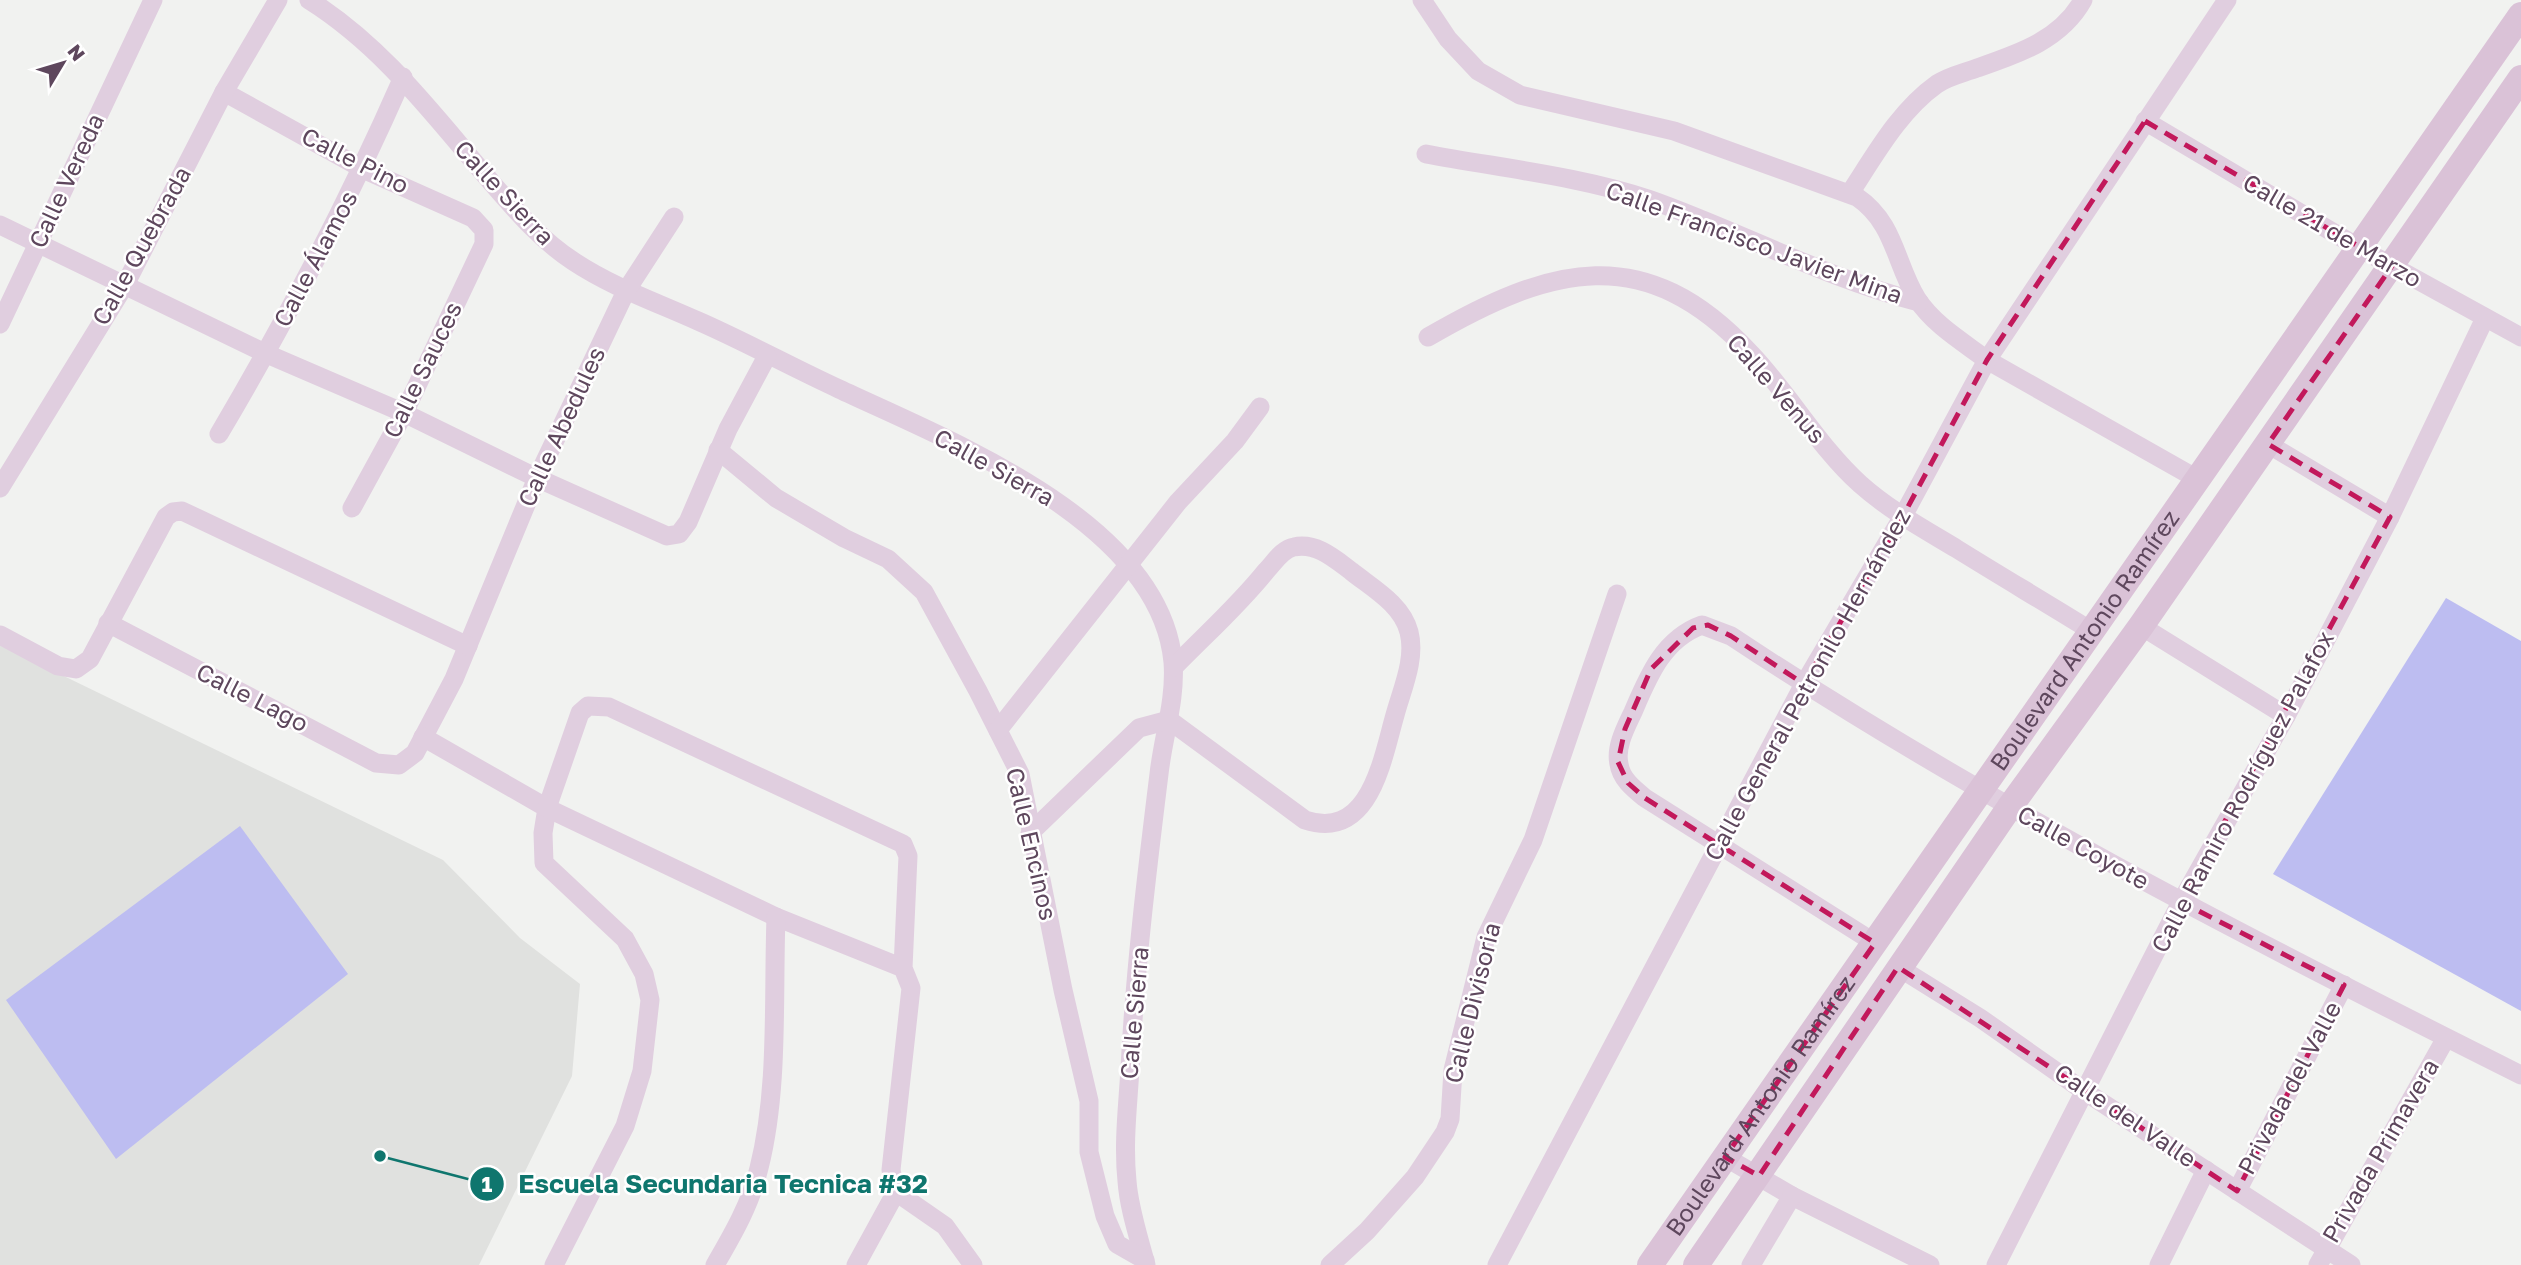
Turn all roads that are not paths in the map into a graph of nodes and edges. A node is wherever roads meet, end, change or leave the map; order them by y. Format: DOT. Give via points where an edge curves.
graph roads {
  1 [pos="153,0"];
  2 [pos="278,0"];
  3 [pos="309,0"];
  4 [pos="1422,0"];
  5 [pos="2083,0"];
  6 [pos="2227,0"];
  7 [pos="2521,15"];
  8 [pos="402,77"];
  9 [pos="2521,78"];
  10 [pos="224,92"];
  11 [pos="2145,121"];
  12 [pos="1426,154"];
  13 [pos="363,169"];
  14 [pos="1850,193"];
  15 [pos="674,217"];
  16 [pos="0,225"];
  17 [pos="484,230"];
  18 [pos="38,243"];
  19 [pos="2361,249"];
  20 [pos="2392,266"];
  21 [pos="126,283"];
  22 [pos="626,291"];
  23 [pos="1919,302"];
  24 [pos="2485,318"];
  25 [pos="0,324"];
  26 [pos="1428,337"];
  27 [pos="2521,337"];
  28 [pos="267,354"];
  29 [pos="767,356"];
  30 [pos="1987,360"];
  31 [pos="1260,407"];
  32 [pos="404,413"];
  33 [pos="219,434"];
  34 [pos="2268,444"];
  35 [pos="718,450"];
  36 [pos="537,478"];
  37 [pos="2199,481"];
  38 [pos="0,488"];
  39 [pos="352,508"];
  40 [pos="1903,516"];
  41 [pos="2390,517"];
  42 [pos="1130,564"];
  43 [pos="1617,594"];
  44 [pos="108,623"];
  45 [pos="2141,626"];
  46 [pos="2093,632"];
  47 [pos="0,635"];
  48 [pos="468,646"];
  49 [pos="1174,667"];
  50 [pos="1804,684"];
  51 [pos="2286,716"];
  52 [pos="1169,720"];
  53 [pos="998,730"];
  54 [pos="423,737"];
  55 [pos="399,765"];
  56 [pos="1979,792"];
  57 [pos="547,807"];
  58 [pos="2009,808"];
  59 [pos="1030,833"];
  60 [pos="1718,844"];
  61 [pos="2181,902"];
  62 [pos="776,918"];
  63 [pos="1875,943"];
  64 [pos="1898,967"];
  65 [pos="903,968"];
  66 [pos="2344,985"];
  67 [pos="2446,1038"];
  68 [pos="2521,1075"];
  69 [pos="2084,1091"];
  70 [pos="1725,1157"];
  71 [pos="2206,1170"];
  72 [pos="1759,1175"];
  73 [pos="2237,1191"];
  74 [pos="896,1192"];
  75 [pos="1792,1196"];
  76 [pos="2322,1257"];
  77 [pos="1146,1263"];
  78 [pos="554,1265"];
  79 [pos="715,1265"];
  80 [pos="856,1265"];
  81 [pos="973,1265"];
  82 [pos="1330,1265"];
  83 [pos="1497,1265"];
  84 [pos="1650,1265"];
  85 [pos="1696,1265"];
  86 [pos="1751,1265"];
  87 [pos="1930,1265"];
  88 [pos="1996,1265"];
  89 [pos="2159,1265"];
  90 [pos="2351,1265"];
  1 -- 18 [label="street, Calle Vereda"];
  2 -- 10 [label="street, Calle Quebrada"];
  3 -- 8 [label="street, Calle Sierra" via="369,43"];
  4 -- 14 [label="street" via="1448,39 1478,71 1520,95 1674,131"];
  5 -- 14 [label="street" via="2050,37 1937,84 1892,131"];
  6 -- 11 [label="street, Calle General Petronilo Hernández"];
  7 -- 19 [label="main road, Boulevard Antonio Ramírez"];
  8 -- 13 [label="street, Calle Álamos"];
  8 -- 22 [label="street, Calle Sierra" via="535,232 575,263"];
  9 -- 20 [label="main road, Boulevard Antonio Ramírez"];
  10 -- 13 [label="street, Calle Pino"];
  10 -- 21 [label="street, Calle Quebrada"];
  11 -- 19 [label="street, Calle 21 de Marzo"];
  11 -- 30 [label="street, Calle General Petronilo Hernández"];
  12 -- 23 [label="street, Calle Francisco Javier Mina" via="1599,186 1649,200 1867,289"];
  13 -- 17 [label="street, Calle Pino" via="473,218"];
  13 -- 28 [label="street, Calle Álamos"];
  14 -- 23 [label="street" via="1868,204 1886,225"];
  15 -- 22 [label="street, Calle Abedules"];
  16 -- 18 [label="street"];
  17 -- 32 [label="street, Calle Sauces" via="484,244"];
  18 -- 21 [label="street"];
  18 -- 25 [label="street, Calle Vereda"];
  19 -- 20 [label="street, Calle 21 de Marzo"];
  19 -- 37 [label="main road, Boulevard Antonio Ramírez"];
  20 -- 24 [label="street, Calle 21 de Marzo"];
  20 -- 34 [label="main road, Boulevard Antonio Ramírez"];
  21 -- 28 [label="street"];
  21 -- 38 [label="street, Calle Quebrada"];
  22 -- 29 [label="street, Calle Sierra"];
  22 -- 36 [label="street, Calle Abedules"];
  23 -- 30 [label="street, Calle Francisco Javier Mina"];
  24 -- 27 [label="street, Calle 21 de Marzo"];
  24 -- 41 [label="street, Calle Ramiro Rodríguez Palafox"];
  26 -- 40 [label="street, Calle Venus" via="1489,302 1530,287 1609,275 1649,281 1712,317 1751,353 1839,462"];
  28 -- 32 [label="street"];
  28 -- 33 [label="street, Calle Álamos"];
  29 -- 35 [label="street"];
  29 -- 42 [label="street, Calle Sierra" via="1032,485"];
  30 -- 37 [label="street, Calle Francisco Javier Mina"];
  30 -- 40 [label="street, Calle General Petronilo Hernández"];
  31 -- 42 [label="street"];
  32 -- 36 [label="street"];
  32 -- 39 [label="street, Calle Sauces"];
  34 -- 41 [label="street"];
  34 -- 45 [label="main road, Boulevard Antonio Ramírez"];
  35 -- 36 [label="street" via="684,530 674,536"];
  35 -- 53 [label="street, Calle Encinos" via="776,498 888,559 924,592"];
  36 -- 48 [label="street, Calle Abedules"];
  37 -- 46 [label="main road, Boulevard Antonio Ramírez"];
  40 -- 46 [label="street, Calle Venus"];
  40 -- 50 [label="street, Calle General Petronilo Hernández"];
  41 -- 51 [label="street, Calle Ramiro Rodríguez Palafox"];
  42 -- 49 [label="street, Calle Sierra" via="1158,607"];
  42 -- 53 [label="street"];
  43 -- 82 [label="street, Calle Divisoria" via="1533,840 1486,937 1453,1070 1446,1132 1415,1177"];
  44 -- 47 [label="street" via="90,659 76,669 58,666"];
  44 -- 48 [label="street" via="166,517 182,511"];
  44 -- 55 [label="street, Calle Lago" via="376,763"];
  45 -- 51 [label="street"];
  45 -- 58 [label="main road, Boulevard Antonio Ramírez"];
  46 -- 56 [label="main road, Boulevard Antonio Ramírez"];
  48 -- 54 [label="street, Calle Abedules"];
  49 -- 52 [label="street, Calle Sierra"];
  49 -- 52 [label="street" via="1241,602 1280,555 1293,547 1333,557 1395,606 1409,631 1410,660 1375,785 1353,814 1339,822 1323,825 1305,820"];
  50 -- 56 [label="street, Calle Coyote"];
  50 -- 60 [label="street, Calle General Petronilo Hernández"];
  50 -- 60 [label="street, Calle Coyote" via="1708,625 1693,628 1676,640 1651,669 1625,729 1618,762 1628,783 1645,798"];
  51 -- 61 [label="street, Calle Ramiro Rodríguez Palafox"];
  52 -- 59 [label="street" via="1139,728"];
  52 -- 77 [label="street, Calle Sierra" via="1159,770 1132,1021 1126,1141 1127,1182"];
  53 -- 59 [label="street, Calle Encinos" via="1020,774"];
  54 -- 55 [label="street, Calle Abedules" via="415,753"];
  54 -- 57 [label="street"];
  56 -- 58 [label="street, Calle Coyote"];
  56 -- 63 [label="main road, Boulevard Antonio Ramírez"];
  57 -- 62 [label="street"];
  57 -- 65 [label="street" via="580,713 588,706 609,707 902,844 908,856"];
  57 -- 78 [label="street" via="544,863 625,939 644,974 649,1000 642,1071 625,1126"];
  58 -- 61 [label="street, Calle Coyote"];
  58 -- 64 [label="main road, Boulevard Antonio Ramírez"];
  59 -- 77 [label="street, Calle Encinos" via="1089,1101 1090,1152 1105,1216 1117,1244"];
  60 -- 63 [label="street"];
  60 -- 83 [label="street, Calle General Petronilo Hernández"];
  61 -- 66 [label="street, Calle Coyote"];
  61 -- 69 [label="street, Calle Ramiro Rodríguez Palafox"];
  62 -- 65 [label="street"];
  62 -- 79 [label="street" via="770,1106 759,1168 745,1211"];
  63 -- 70 [label="main road, Boulevard Antonio Ramírez"];
  64 -- 69 [label="street, Calle del Valle"];
  64 -- 72 [label="main road, Boulevard Antonio Ramírez"];
  65 -- 74 [label="street" via="911,988 891,1170"];
  66 -- 67 [label="street, Calle Coyote"];
  66 -- 73 [label="street, Privada del Valle"];
  67 -- 68 [label="street, Calle Coyote"];
  67 -- 76 [label="street, Privada Primavera"];
  69 -- 71 [label="street, Calle del Valle"];
  69 -- 88 [label="street, Calle Ramiro Rodríguez Palafox"];
  70 -- 72 [label="street"];
  70 -- 84 [label="main road, Boulevard Antonio Ramírez"];
  71 -- 73 [label="street, Calle del Valle"];
  71 -- 89 [label="street, Privada del Valle"];
  72 -- 75 [label="street"];
  72 -- 85 [label="main road, Boulevard Antonio Ramírez"];
  73 -- 76 [label="street, Calle del Valle"];
  74 -- 80 [label="street"];
  74 -- 81 [label="street" via="945,1226"];
  75 -- 86 [label="street"];
  75 -- 87 [label="street"];
  76 -- 90 [label="street, Calle del Valle"];
}
